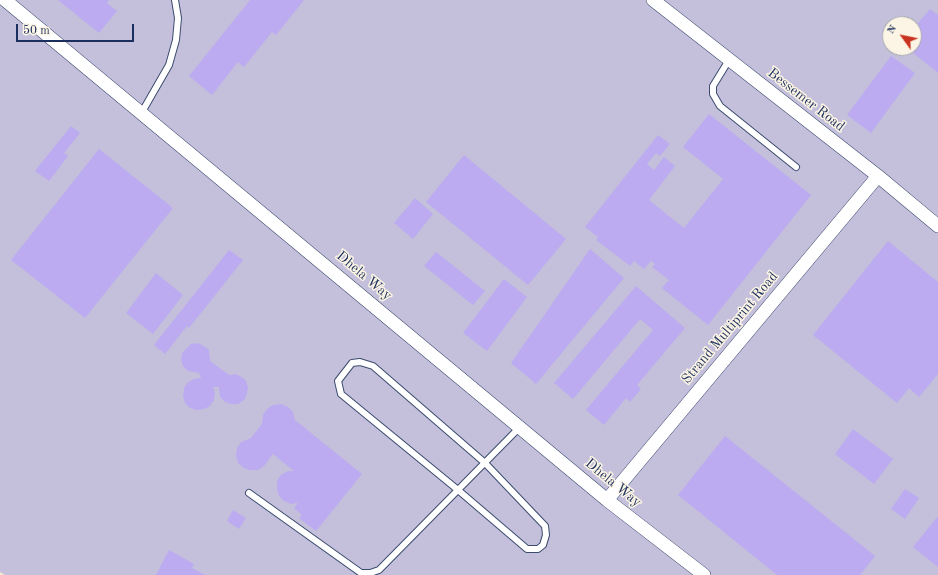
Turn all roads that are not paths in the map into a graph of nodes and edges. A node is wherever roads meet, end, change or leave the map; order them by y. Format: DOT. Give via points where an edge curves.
graph roads {
  1 [pos="5,0"];
  2 [pos="175,0"];
  3 [pos="652,0"];
  4 [pos="729,60"];
  5 [pos="142,112"];
  6 [pos="796,168"];
  7 [pos="878,176"];
  8 [pos="938,226"];
  9 [pos="520,427"];
  10 [pos="485,463"];
  11 [pos="458,490"];
  12 [pos="249,493"];
  13 [pos="607,500"];
  14 [pos="704,575"];
  1 -- 5 [label="street, Dhela Way"];
  2 -- 5 [label="lane" via="178,18 170,65"];
  3 -- 4 [label="street, Bessemer Road"];
  4 -- 6 [label="lane" via="713,86 713,94 720,106"];
  4 -- 7 [label="street, Bessemer Road"];
  5 -- 9 [label="street, Dhela Way"];
  7 -- 8 [label="street, Bessemer Road"];
  7 -- 13 [label="street, Strand Multiprint Road"];
  9 -- 10 [label="lane"];
  9 -- 13 [label="street, Dhela Way"];
  10 -- 11 [label="lane"];
  10 -- 11 [label="lane" via="545,526 543,545 538,549 527,549"];
  10 -- 11 [label="lane" via="373,366 360,362 352,363 338,381 341,394"];
  11 -- 12 [label="lane" via="379,570 370,573 361,573"];
  13 -- 14 [label="street, Dhela Way"];
}
